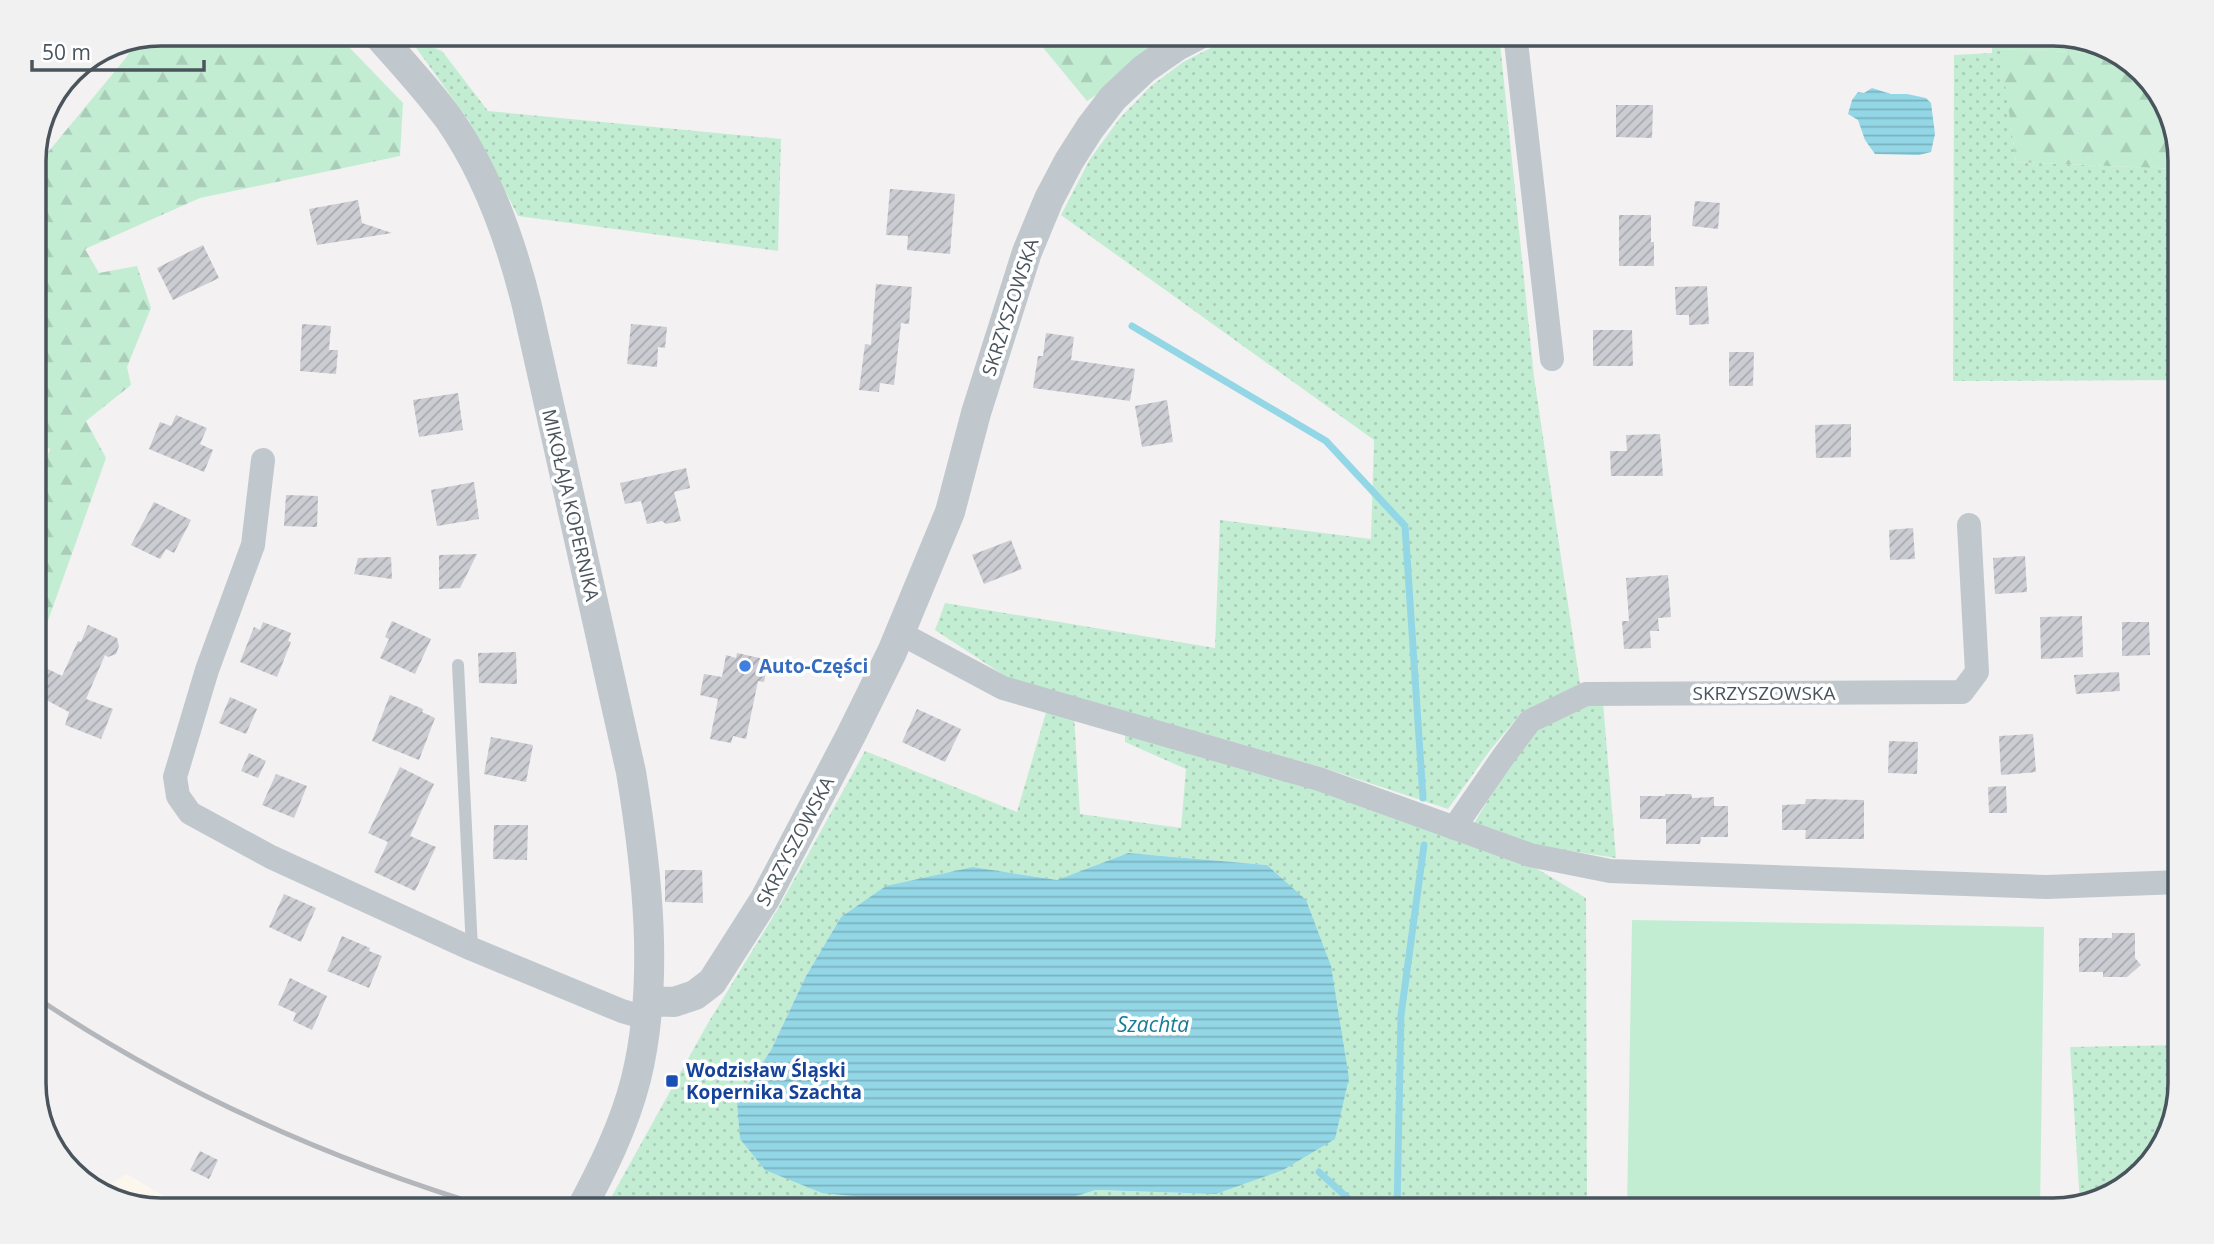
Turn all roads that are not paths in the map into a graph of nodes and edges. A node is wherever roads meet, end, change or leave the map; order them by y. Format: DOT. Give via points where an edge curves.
graph roads {
  1 [pos="388,46"];
  2 [pos="1177,46"];
  3 [pos="1516,46"];
  4 [pos="1552,359"];
  5 [pos="263,460"];
  6 [pos="1969,525"];
  7 [pos="900,633"];
  8 [pos="458,665"];
  9 [pos="1454,828"];
  10 [pos="2168,883"];
  11 [pos="472,949"];
  12 [pos="647,1009"];
  13 [pos="587,1198"];
  1 -- 12 [label="street, MIKOŁAJA KOPERNIKA" via="449,120 470,155 497,209 519,274 631,772 644,868"];
  2 -- 7 [label="street, SKRZYSZOWSKA" via="1144,69 1114,99 1090,128 1049,199 1027,252 976,413 950,512"];
  3 -- 4 [label="street"];
  5 -- 11 [label="street" via="253,545 178,765 178,796 190,813 271,857"];
  6 -- 9 [label="street, SKRZYSZOWSKA" via="1977,672 1962,692 1586,694 1530,721"];
  7 -- 9 [label="street" via="1003,688 1319,779"];
  7 -- 12 [label="street, SKRZYSZOWSKA" via="765,899 712,982 695,995"];
  8 -- 11 [label="lane"];
  9 -- 10 [label="street" via="1530,855 1610,871 2046,887"];
  11 -- 12 [label="street" via="633,1015"];
  12 -- 13 [label="street, MIKOŁAJA KOPERNIKA" via="625,1113"];
}
